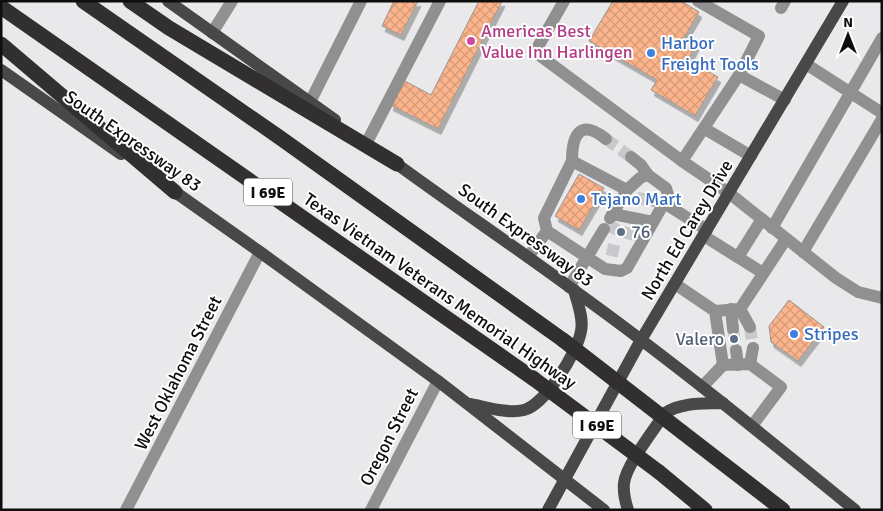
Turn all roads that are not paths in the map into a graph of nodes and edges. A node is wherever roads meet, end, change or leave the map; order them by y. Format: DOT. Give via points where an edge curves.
graph roads {
  1 [pos="83,1"];
  2 [pos="130,1"];
  3 [pos="168,1"];
  4 [pos="232,1"];
  5 [pos="362,1"];
  6 [pos="440,1"];
  7 [pos="564,1"];
  8 [pos="698,1"];
  9 [pos="843,1"];
  10 [pos="1,7"];
  11 [pos="212,33"];
  12 [pos="882,38"];
  13 [pos="1,44"];
  14 [pos="806,64"];
  15 [pos="1,70"];
  16 [pos="739,75"];
  17 [pos="850,91"];
  18 [pos="785,100"];
  19 [pos="310,102"];
  20 [pos="882,113"];
  21 [pos="882,119"];
  22 [pos="705,129"];
  23 [pos="606,139"];
  24 [pos="367,142"];
  25 [pos="751,156"];
  26 [pos="631,157"];
  27 [pos="572,161"];
  28 [pos="682,161"];
  29 [pos="397,164"];
  30 [pos="648,175"];
  31 [pos="175,192"];
  32 [pos="730,193"];
  33 [pos="629,195"];
  34 [pos="660,202"];
  35 [pos="762,219"];
  36 [pos="609,220"];
  37 [pos="653,222"];
  38 [pos="772,228"];
  39 [pos="547,231"];
  40 [pos="706,233"];
  41 [pos="786,239"];
  42 [pos="607,249"];
  43 [pos="260,252"];
  44 [pos="590,252"];
  45 [pos="803,252"];
  46 [pos="528,257"];
  47 [pos="738,257"];
  48 [pos="763,273"];
  49 [pos="675,284"];
  50 [pos="571,288"];
  51 [pos="881,296"];
  52 [pos="735,309"];
  53 [pos="715,311"];
  54 [pos="750,327"];
  55 [pos="733,329"];
  56 [pos="641,340"];
  57 [pos="753,348"];
  58 [pos="736,350"];
  59 [pos="723,365"];
  60 [pos="744,365"];
  61 [pos="438,381"];
  62 [pos="702,387"];
  63 [pos="723,403"];
  64 [pos="468,404"];
  65 [pos="752,426"];
  66 [pos="565,481"];
  67 [pos="126,510"];
  68 [pos="371,510"];
  69 [pos="548,510"];
  70 [pos="604,510"];
  71 [pos="628,510"];
  72 [pos="705,510"];
  73 [pos="783,510"];
  74 [pos="855,510"];
  1 -- 73 [label="highway, Texas Vietnam Veterans Memorial Highway / I 69E, bridge" via="563,340"];
  2 -- 29 [label="highway" via="169,28"];
  3 -- 11 [label="main road, South Expressway 83"];
  4 -- 11 [label="street"];
  5 -- 19 [label="street"];
  6 -- 24 [label="street"];
  7 -- 28 [label="street" via="535,52"];
  8 -- 16 [label="street" via="759,36"];
  9 -- 14 [label="main road, North Ed Carey Drive"];
  10 -- 72 [label="highway, Texas Vietnam Veterans Memorial Highway / I 69E, bridge" via="534,379"];
  11 -- 19 [label="main road, South Expressway 83"];
  12 -- 17 [label="street"];
  13 -- 31 [label="highway"];
  14 -- 17 [label="street"];
  14 -- 18 [label="main road, North Ed Carey Drive"];
  15 -- 31 [label="main road, South Expressway 83"];
  16 -- 18 [label="street"];
  16 -- 22 [label="street"];
  17 -- 20 [label="street"];
  17 -- 38 [label="street"];
  18 -- 25 [label="main road, North Ed Carey Drive"];
  19 -- 24 [label="main road, South Expressway 83"];
  21 -- 45 [label="street"];
  22 -- 25 [label="street"];
  22 -- 28 [label="street"];
  23 -- 27 [label="street" via="596,131 581,132 572,145"];
  24 -- 29 [label="main road, South Expressway 83"];
  25 -- 32 [label="main road, North Ed Carey Drive"];
  26 -- 30 [label="street"];
  27 -- 33 [label="street"];
  27 -- 39 [label="street" via="544,218"];
  28 -- 32 [label="street"];
  29 -- 46 [label="main road, South Expressway 83"];
  30 -- 33 [label="street" via="640,178"];
  30 -- 34 [label="street" via="666,188 668,195"];
  31 -- 43 [label="main road, South Expressway 83"];
  32 -- 35 [label="street"];
  32 -- 40 [label="main road, North Ed Carey Drive"];
  33 -- 36 [label="street"];
  34 -- 37 [label="street"];
  34 -- 40 [label="street"];
  35 -- 38 [label="street"];
  35 -- 47 [label="street"];
  36 -- 37 [label="street"];
  36 -- 44 [label="street"];
  37 -- 44 [label="street" via="639,237 629,254 627,268 621,271 605,269"];
  38 -- 41 [label="street"];
  39 -- 44 [label="street"];
  39 -- 46 [label="street"];
  40 -- 47 [label="street"];
  40 -- 49 [label="main road, North Ed Carey Drive"];
  41 -- 45 [label="street"];
  41 -- 48 [label="street"];
  42 -- 44 [label="street"];
  43 -- 61 [label="main road, South Expressway 83"];
  43 -- 67 [label="street, West Oklahoma Street"];
  44 -- 50 [label="street"];
  45 -- 51 [label="street" via="858,292"];
  46 -- 50 [label="main road, South Expressway 83"];
  47 -- 48 [label="street"];
  48 -- 52 [label="street"];
  49 -- 53 [label="street"];
  49 -- 56 [label="main road, North Ed Carey Drive"];
  50 -- 56 [label="main road, South Expressway 83"];
  50 -- 64 [label="main road" via="582,330 556,382 536,403 524,410"];
  52 -- 53 [label="street"];
  52 -- 54 [label="street"];
  52 -- 55 [label="street"];
  53 -- 59 [label="street"];
  56 -- 62 [label="main road, South Expressway 83"];
  56 -- 66 [label="main road, North Ed Carey Drive"];
  57 -- 60 [label="street"];
  58 -- 60 [label="street"];
  59 -- 60 [label="street"];
  59 -- 62 [label="street"];
  60 -- 65 [label="street" via="781,387"];
  61 -- 64 [label="main road, South Expressway 83"];
  61 -- 68 [label="street, Oregon Street"];
  62 -- 63 [label="main road, South Expressway 83"];
  63 -- 65 [label="main road, South Expressway 83"];
  63 -- 71 [label="main road" via="688,404 665,413 627,471 624,496"];
  64 -- 66 [label="main road, South Expressway 83"];
  65 -- 74 [label="main road, South Expressway 83"];
  66 -- 69 [label="main road, North Ed Carey Drive"];
  66 -- 70 [label="main road, South Expressway 83"];
}
